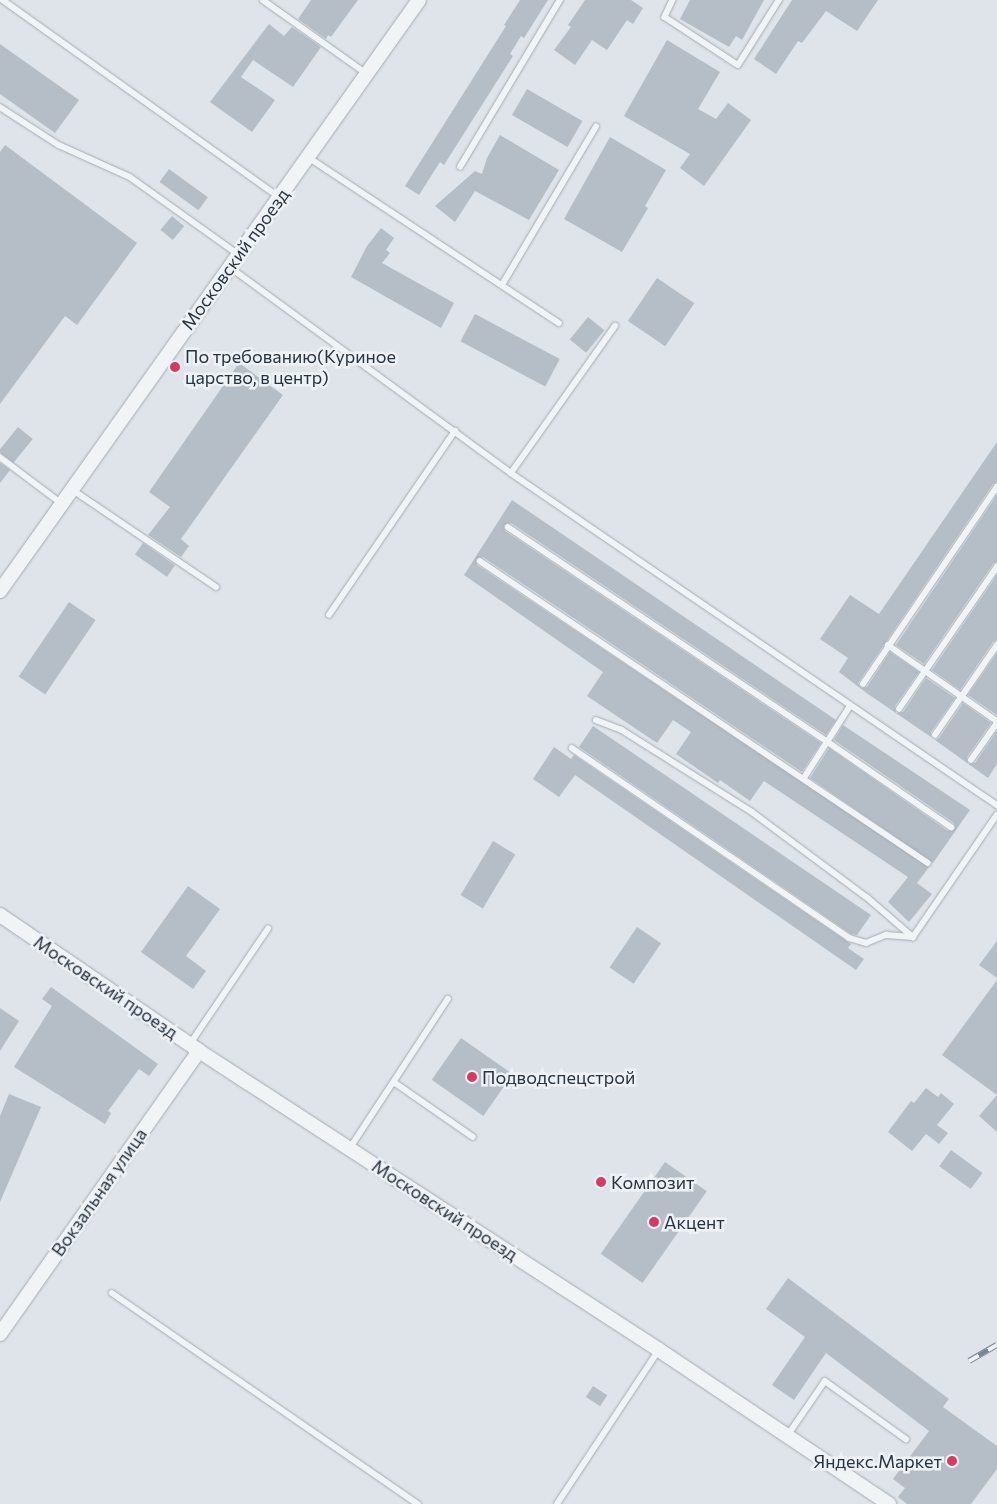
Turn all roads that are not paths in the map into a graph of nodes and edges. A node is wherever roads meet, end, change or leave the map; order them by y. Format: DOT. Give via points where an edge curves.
graph roads {
  1 [pos="3,0"];
  2 [pos="263,0"];
  3 [pos="419,0"];
  4 [pos="560,0"];
  5 [pos="673,0"];
  6 [pos="779,0"];
  7 [pos="367,74"];
  8 [pos="0,107"];
  9 [pos="596,127"];
  10 [pos="308,157"];
  11 [pos="460,167"];
  12 [pos="279,198"];
  13 [pos="238,254"];
  14 [pos="229,266"];
  15 [pos="502,285"];
  16 [pos="559,323"];
  17 [pos="615,326"];
  18 [pos="455,431"];
  19 [pos="0,457"];
  20 [pos="511,472"];
  21 [pos="997,487"];
  22 [pos="71,489"];
  23 [pos="61,503"];
  24 [pos="508,528"];
  25 [pos="480,560"];
  26 [pos="997,567"];
  27 [pos="216,587"];
  28 [pos="0,591"];
  29 [pos="329,616"];
  30 [pos="997,645"];
  31 [pos="888,646"];
  32 [pos="924,672"];
  33 [pos="863,684"];
  34 [pos="961,698"];
  35 [pos="850,706"];
  36 [pos="899,708"];
  37 [pos="596,720"];
  38 [pos="997,722"];
  39 [pos="935,735"];
  40 [pos="828,742"];
  41 [pos="572,748"];
  42 [pos="972,760"];
  43 [pos="804,778"];
  44 [pos="997,805"];
  45 [pos="997,815"];
  46 [pos="951,827"];
  47 [pos="928,863"];
  48 [pos="0,915"];
  49 [pos="268,929"];
  50 [pos="913,937"];
  51 [pos="448,999"];
  52 [pos="195,1048"];
  53 [pos="394,1082"];
  54 [pos="473,1137"];
  55 [pos="350,1148"];
  56 [pos="112,1293"];
  57 [pos="0,1334"];
  58 [pos="659,1350"];
  59 [pos="788,1435"];
  60 [pos="906,1439"];
  61 [pos="418,1504"];
  62 [pos="558,1504"];
  63 [pos="890,1504"];
  1 -- 12 [label="lane"];
  2 -- 7 [label="lane"];
  3 -- 7 [label="street, Московский проезд"];
  4 -- 11 [label="lane"];
  5 -- 6 [label="lane" via="665,17 738,64"];
  7 -- 10 [label="street, Московский проезд"];
  8 -- 13 [label="lane" via="59,145 130,177"];
  9 -- 15 [label="lane"];
  10 -- 12 [label="street, Московский проезд"];
  10 -- 15 [label="lane"];
  12 -- 13 [label="street, Московский проезд"];
  13 -- 14 [label="street, Московский проезд"];
  14 -- 18 [label="lane"];
  14 -- 22 [label="street, Московский проезд"];
  15 -- 16 [label="lane"];
  17 -- 20 [label="lane"];
  18 -- 20 [label="lane"];
  18 -- 29 [label="lane"];
  19 -- 23 [label="lane"];
  20 -- 35 [label="lane"];
  21 -- 31 [label="lane"];
  22 -- 23 [label="street, Московский проезд"];
  22 -- 27 [label="lane"];
  23 -- 28 [label="street, Московский проезд"];
  24 -- 40 [label="lane"];
  25 -- 43 [label="lane"];
  26 -- 32 [label="lane"];
  30 -- 34 [label="lane"];
  31 -- 32 [label="lane"];
  31 -- 33 [label="lane"];
  32 -- 34 [label="lane"];
  32 -- 36 [label="lane"];
  34 -- 38 [label="lane"];
  34 -- 39 [label="lane"];
  35 -- 40 [label="lane"];
  35 -- 44 [label="lane"];
  37 -- 50 [label="lane" via="622,730 752,812 868,898"];
  38 -- 42 [label="lane"];
  40 -- 43 [label="lane"];
  40 -- 46 [label="lane"];
  41 -- 50 [label="lane" via="849,938 866,943 886,935"];
  43 -- 47 [label="lane"];
  45 -- 50 [label="lane"];
  48 -- 52 [label="street, Московский проезд"];
  49 -- 52 [label="lane"];
  51 -- 53 [label="lane"];
  52 -- 55 [label="street, Московский проезд"];
  52 -- 57 [label="street, Вокзальная улица"];
  53 -- 54 [label="lane"];
  53 -- 55 [label="lane"];
  55 -- 58 [label="street, Московский проезд"];
  56 -- 61 [label="lane"];
  58 -- 59 [label="street, Московский проезд"];
  58 -- 62 [label="lane"];
  59 -- 60 [label="lane" via="825,1380"];
  59 -- 63 [label="street, Московский проезд"];
}
